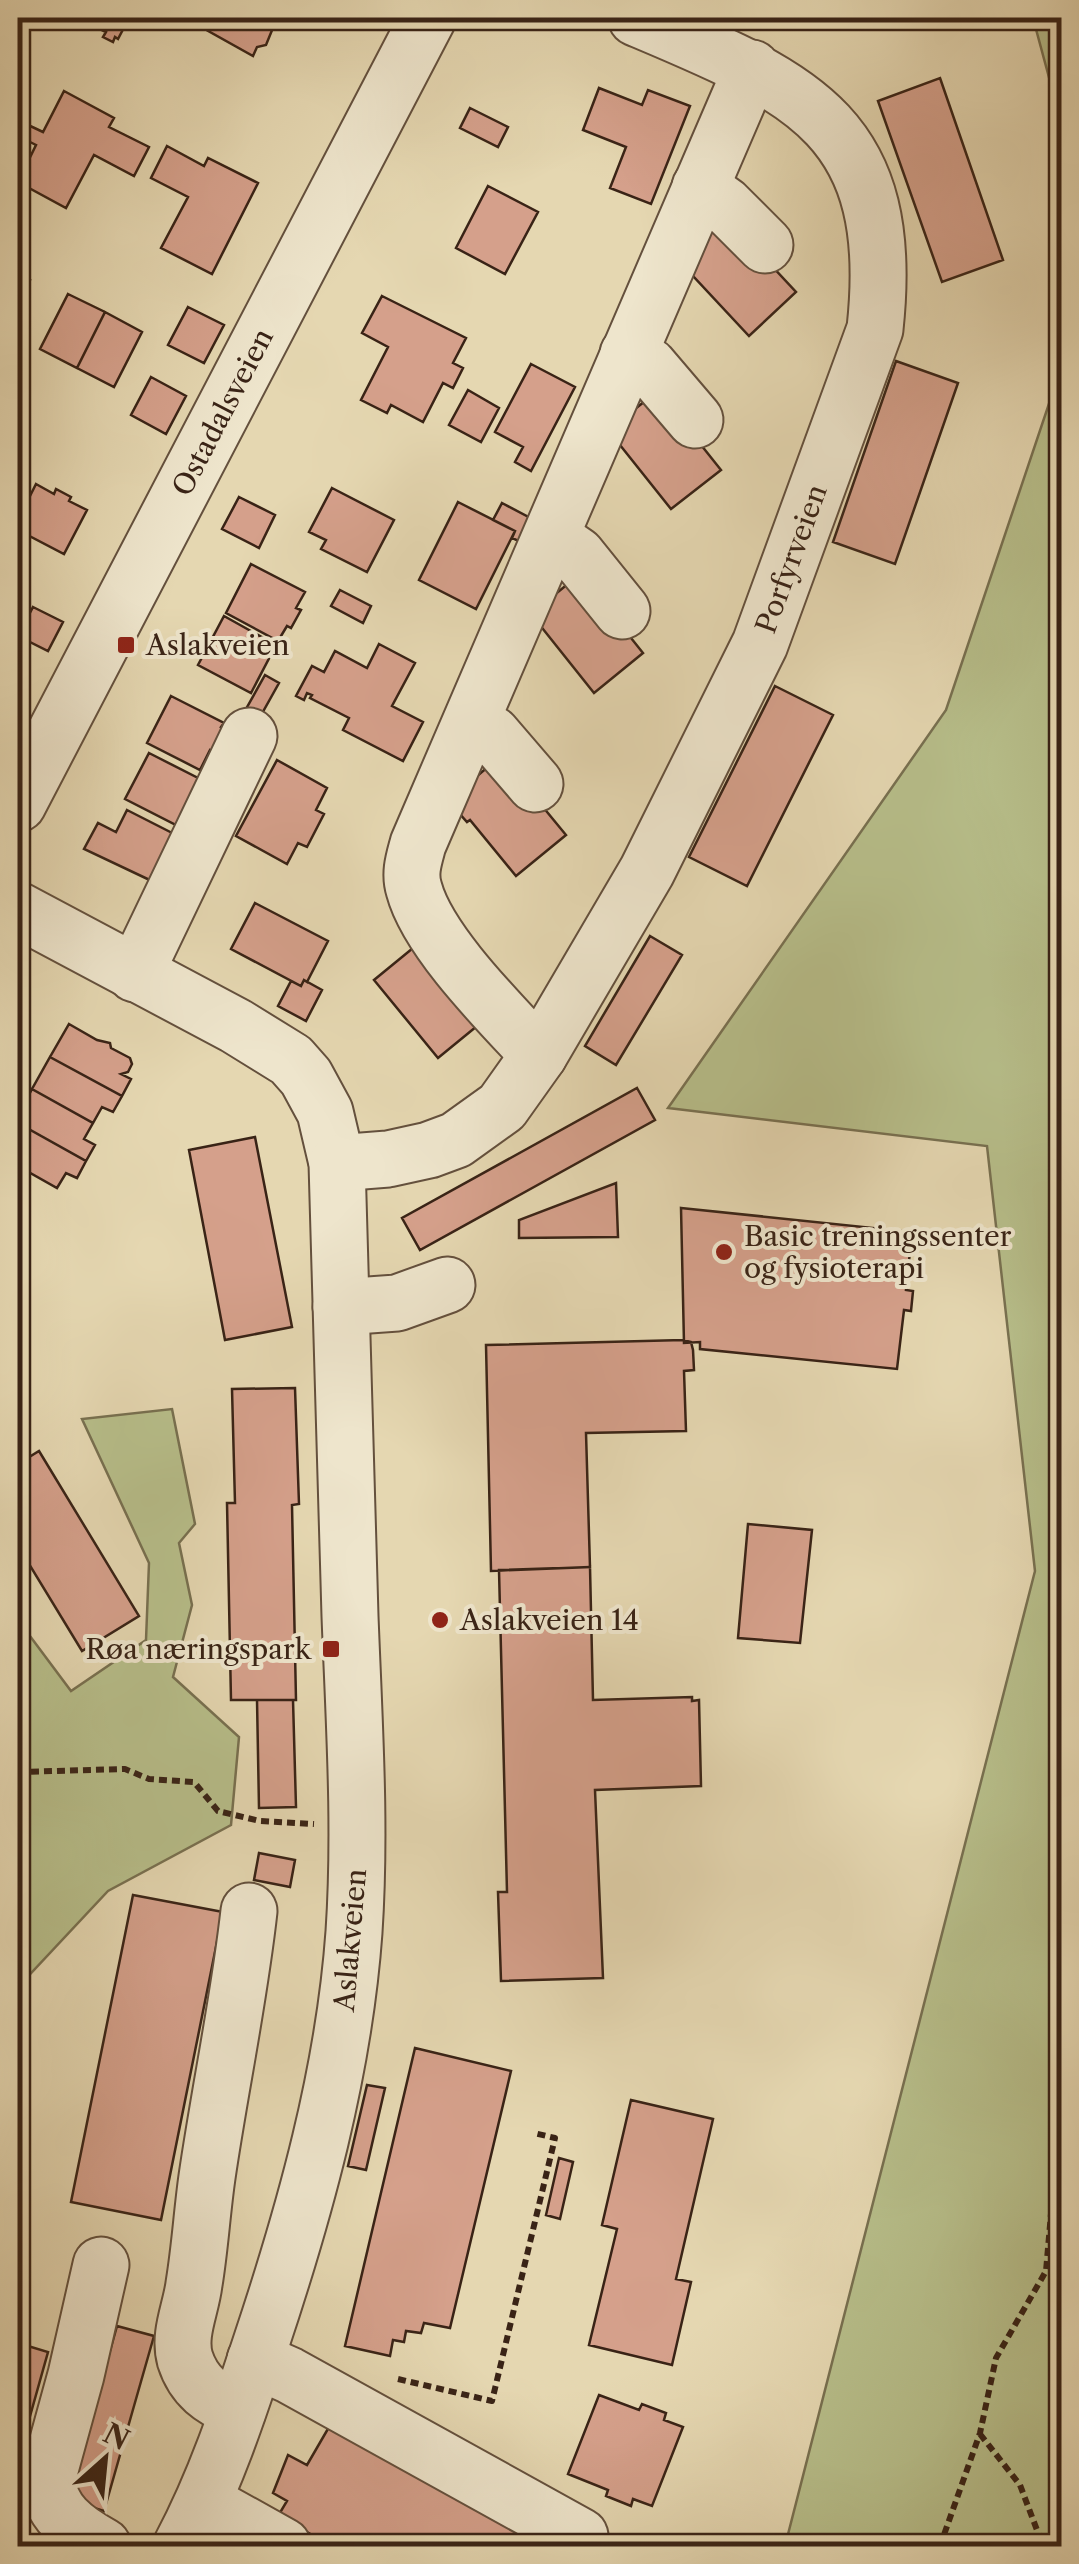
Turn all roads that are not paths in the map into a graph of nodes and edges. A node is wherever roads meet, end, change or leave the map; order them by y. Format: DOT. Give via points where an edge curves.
graph roads {
  1 [pos="428,18"];
  2 [pos="636,18"];
  3 [pos="752,68"];
  4 [pos="700,188"];
  5 [pos="765,245"];
  6 [pos="628,354"];
  7 [pos="696,420"];
  8 [pos="551,538"];
  9 [pos="622,611"];
  10 [pos="472,722"];
  11 [pos="249,736"];
  12 [pos="534,784"];
  13 [pos="18,804"];
  14 [pos="18,910"];
  15 [pos="136,974"];
  16 [pos="539,1054"];
  17 [pos="337,1163"];
  18 [pos="447,1285"];
  19 [pos="341,1307"];
  20 [pos="249,1912"];
  21 [pos="101,2265"];
  22 [pos="247,2385"];
  23 [pos="192,2524"];
  24 [pos="580,2536"];
  25 [pos="103,2546"];
  26 [pos="283,2546"];
  1 -- 13 [label="street, Ostadalsveien"];
  2 -- 3 [label="street, Porfyrveien"];
  3 -- 4 [label="street"];
  3 -- 16 [label="street, Porfyrveien" via="818,114 860,169 879,240 875,329 760,644 648,871"];
  4 -- 5 [label="street"];
  4 -- 6 [label="street"];
  6 -- 7 [label="street" via="650,366"];
  6 -- 8 [label="street"];
  8 -- 9 [label="street" via="576,555"];
  8 -- 10 [label="street"];
  10 -- 12 [label="street" via="492,734"];
  10 -- 16 [label="street" via="418,844 412,886 436,935"];
  11 -- 15 [label="street"];
  14 -- 15 [label="street, Aslakveien"];
  15 -- 17 [label="street, Aslakveien" via="292,1060 325,1112"];
  16 -- 17 [label="street, Porfyrveien" via="502,1107 456,1140 388,1159"];
  17 -- 19 [label="street, Aslakveien"];
  18 -- 19 [label="street" via="397,1303"];
  19 -- 22 [label="street, Aslakveien" via="356,1785 354,1937 318,2145"];
  20 -- 22 [label="street" via="183,2336 196,2384 214,2400"];
  21 -- 25 [label="street" via="48,2491 81,2533"];
  22 -- 23 [label="street, Aslakveien"];
  22 -- 24 [label="street" via="289,2374"];
  23 -- 26 [label="street"];
}
